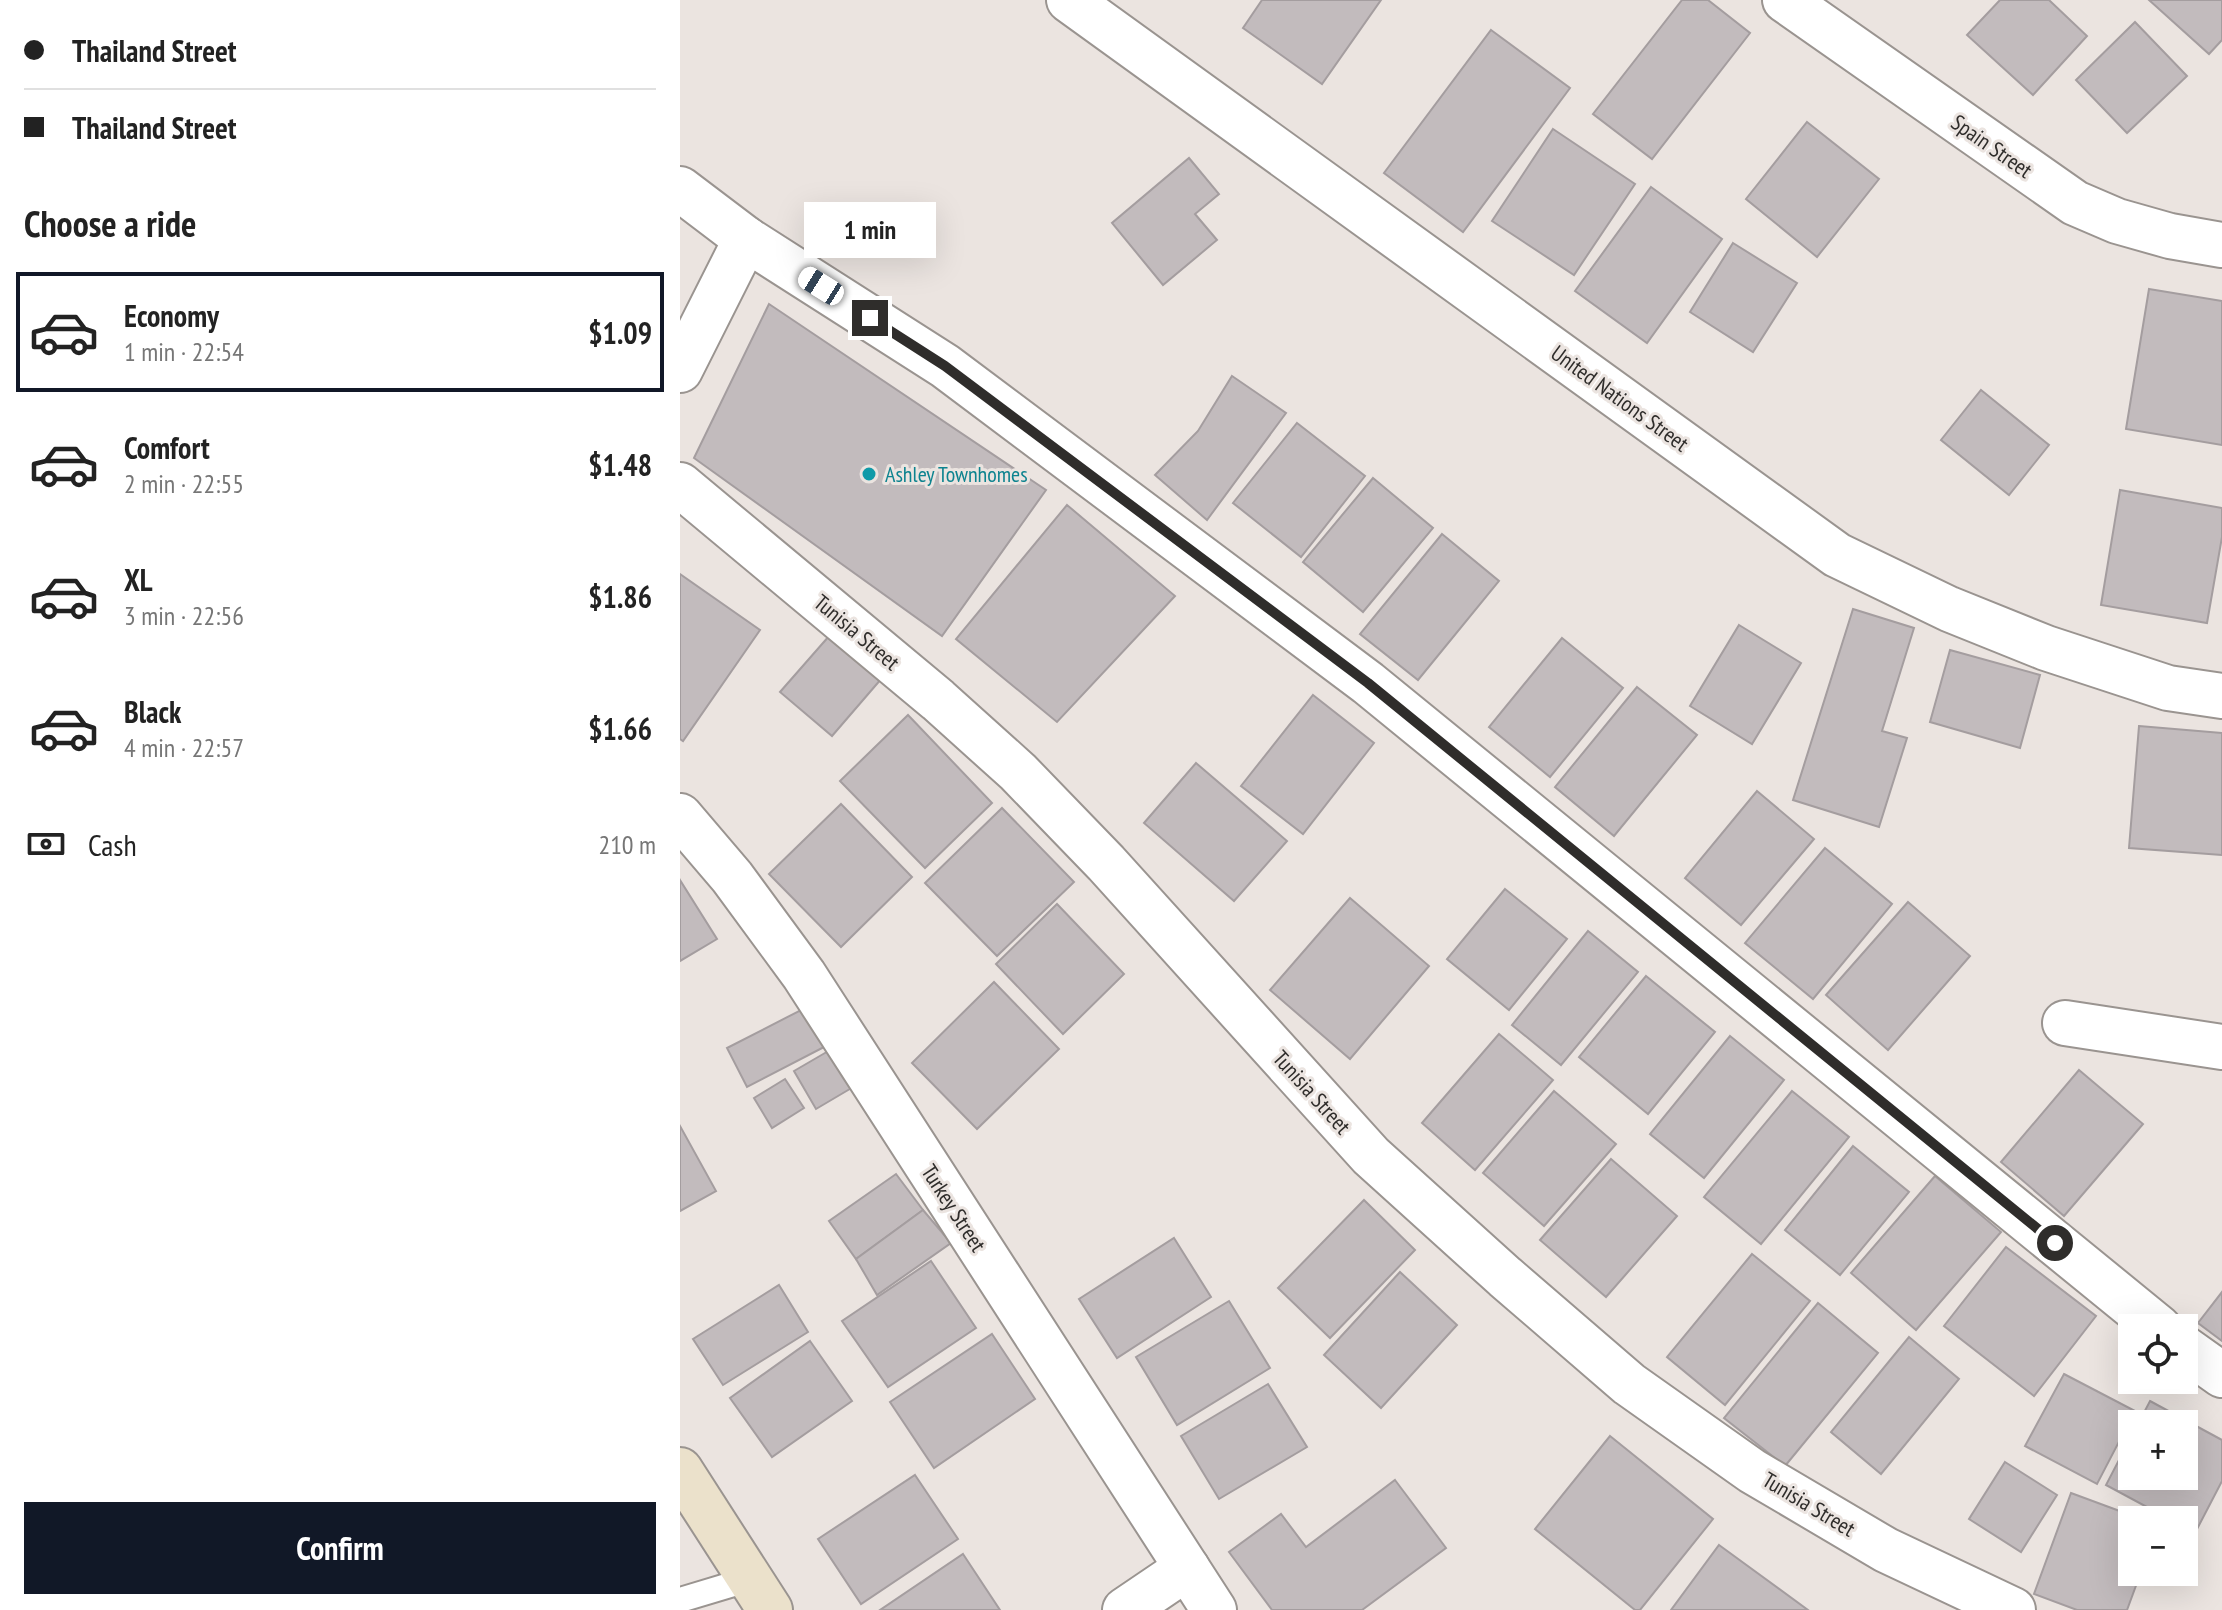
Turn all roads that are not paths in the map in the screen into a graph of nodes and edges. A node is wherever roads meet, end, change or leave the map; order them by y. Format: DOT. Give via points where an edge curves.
graph roads {
  1 [pos="1069,0"];
  2 [pos="1785,0"];
  3 [pos="680,189"];
  4 [pos="746,239"];
  5 [pos="2222,245"];
  6 [pos="680,370"];
  7 [pos="680,485"];
  8 [pos="2222,696"];
  9 [pos="680,816"];
  10 [pos="2065,1023"];
  11 [pos="2222,1047"];
  12 [pos="2142,1314"];
  13 [pos="2198,1358"];
  14 [pos="2222,1375"];
  15 [pos="680,1470"];
  16 [pos="1187,1568"];
  17 [pos="760,1594"];
  18 [pos="680,1600"];
  19 [pos="1125,1610"];
  20 [pos="1214,1610"];
  21 [pos="2013,1610"];
  1 -- 8 [label="street, United Nations Street" via="1837,555 2046,648 2168,688"];
  2 -- 5 [label="street, Spain Street" via="2075,203 2117,221"];
  3 -- 4 [label="street"];
  4 -- 6 [label="street"];
  4 -- 12 [label="street" via="945,366 1368,683"];
  7 -- 21 [label="street, Tunisia Street" via="1018,772 1371,1156 1629,1384 1752,1471 1886,1550"];
  9 -- 16 [label="street, Turkey Street" via="804,975"];
  10 -- 11 [label="street"];
  13 -- 14 [label="street"];
  15 -- 17 [label="main road"];
  16 -- 19 [label="street"];
  16 -- 20 [label="street, Turkey Street"];
  17 -- 18 [label="lane"];
}
